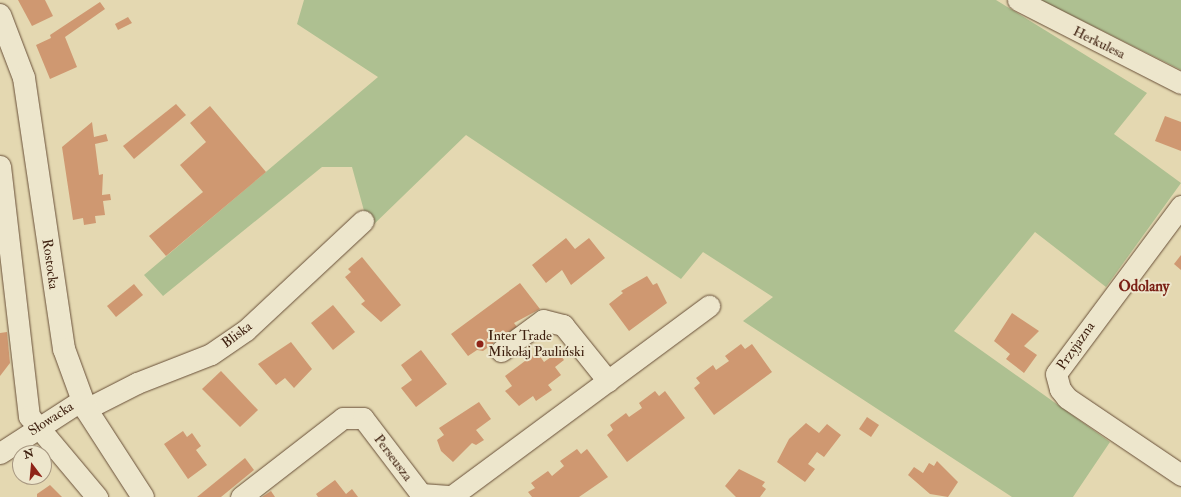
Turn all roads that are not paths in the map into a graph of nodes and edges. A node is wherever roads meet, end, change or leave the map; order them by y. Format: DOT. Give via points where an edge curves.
graph roads {
  1 [pos="1018,0"];
  2 [pos="0,15"];
  3 [pos="1181,83"];
  4 [pos="0,166"];
  5 [pos="1181,206"];
  6 [pos="363,221"];
  7 [pos="709,306"];
  8 [pos="501,351"];
  9 [pos="608,380"];
  10 [pos="84,405"];
  11 [pos="36,428"];
  12 [pos="0,453"];
  13 [pos="1181,475"];
  14 [pos="96,497"];
  15 [pos="143,497"];
  16 [pos="241,497"];
  1 -- 3 [label="street, Herkulesa"];
  2 -- 10 [label="street, Rostocka" via="24,78 59,331"];
  4 -- 11 [label="street" via="27,409"];
  5 -- 13 [label="street, Przyjazna" via="1056,374 1060,389 1067,398"];
  6 -- 10 [label="street, Bliska" via="246,330 211,354"];
  7 -- 9 [label="street, Perseusza"];
  8 -- 9 [label="street" via="543,320 563,325"];
  9 -- 16 [label="street, Perseusza" via="452,496 421,494 363,418 343,418"];
  10 -- 11 [label="street, Słowacka"];
  10 -- 15 [label="street, Rostocka"];
  11 -- 12 [label="street, Słowacka"];
  11 -- 14 [label="street"];
}
